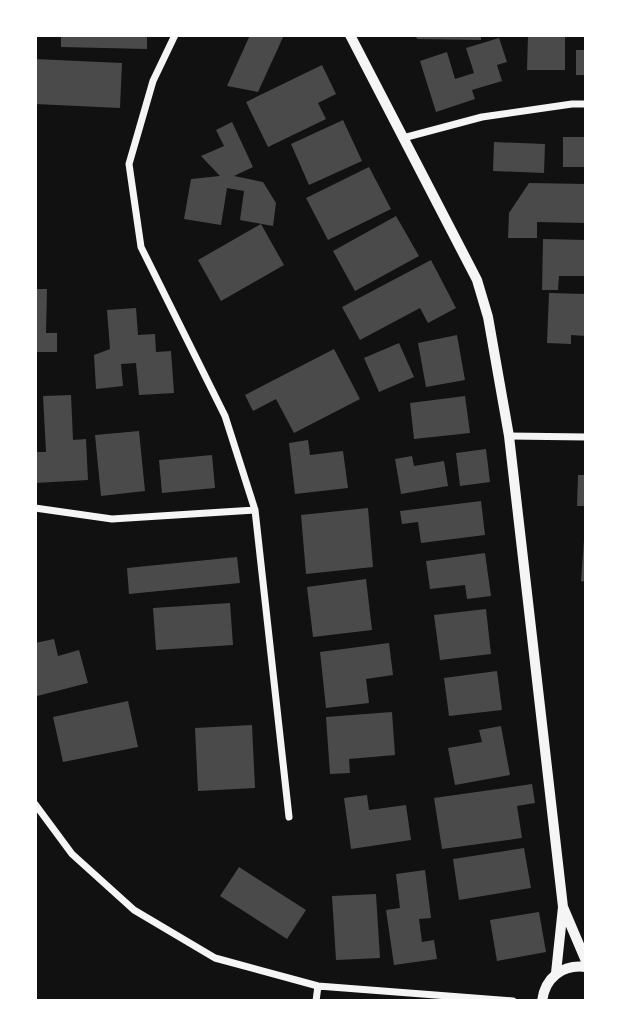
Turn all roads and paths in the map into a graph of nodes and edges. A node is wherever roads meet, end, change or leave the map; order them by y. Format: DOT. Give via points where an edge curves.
graph roads {
  1 [pos="175,35"];
  2 [pos="350,35"];
  3 [pos="586,104"];
  4 [pos="403,138"];
  5 [pos="509,436"];
  6 [pos="586,438"];
  7 [pos="35,508"];
  8 [pos="255,510"];
  9 [pos="35,804"];
  10 [pos="289,817"];
  11 [pos="563,907"];
  12 [pos="586,961"];
  13 [pos="586,967"];
  14 [pos="556,974"];
  15 [pos="318,986"];
  16 [pos="316,1001"];
  17 [pos="513,1001"];
  18 [pos="542,1001"];
  1 -- 8 [label="street" via="153,81 129,164 141,247 225,416"];
  2 -- 4 [label="street"];
  3 -- 4 [label="street" via="482,117"];
  4 -- 5 [label="street" via="477,280"];
  5 -- 6 [label="street"];
  5 -- 11 [label="street"];
  7 -- 8 [label="street" via="112,519"];
  8 -- 10 [label="street"];
  9 -- 15 [label="street" via="72,854 134,910 215,958"];
  11 -- 12 [label="street"];
  11 -- 14 [label="street"];
  13 -- 14 [label="street" via="566,968"];
  14 -- 18 [label="street"];
  15 -- 16 [label="street"];
  15 -- 17 [label="street"];
}
